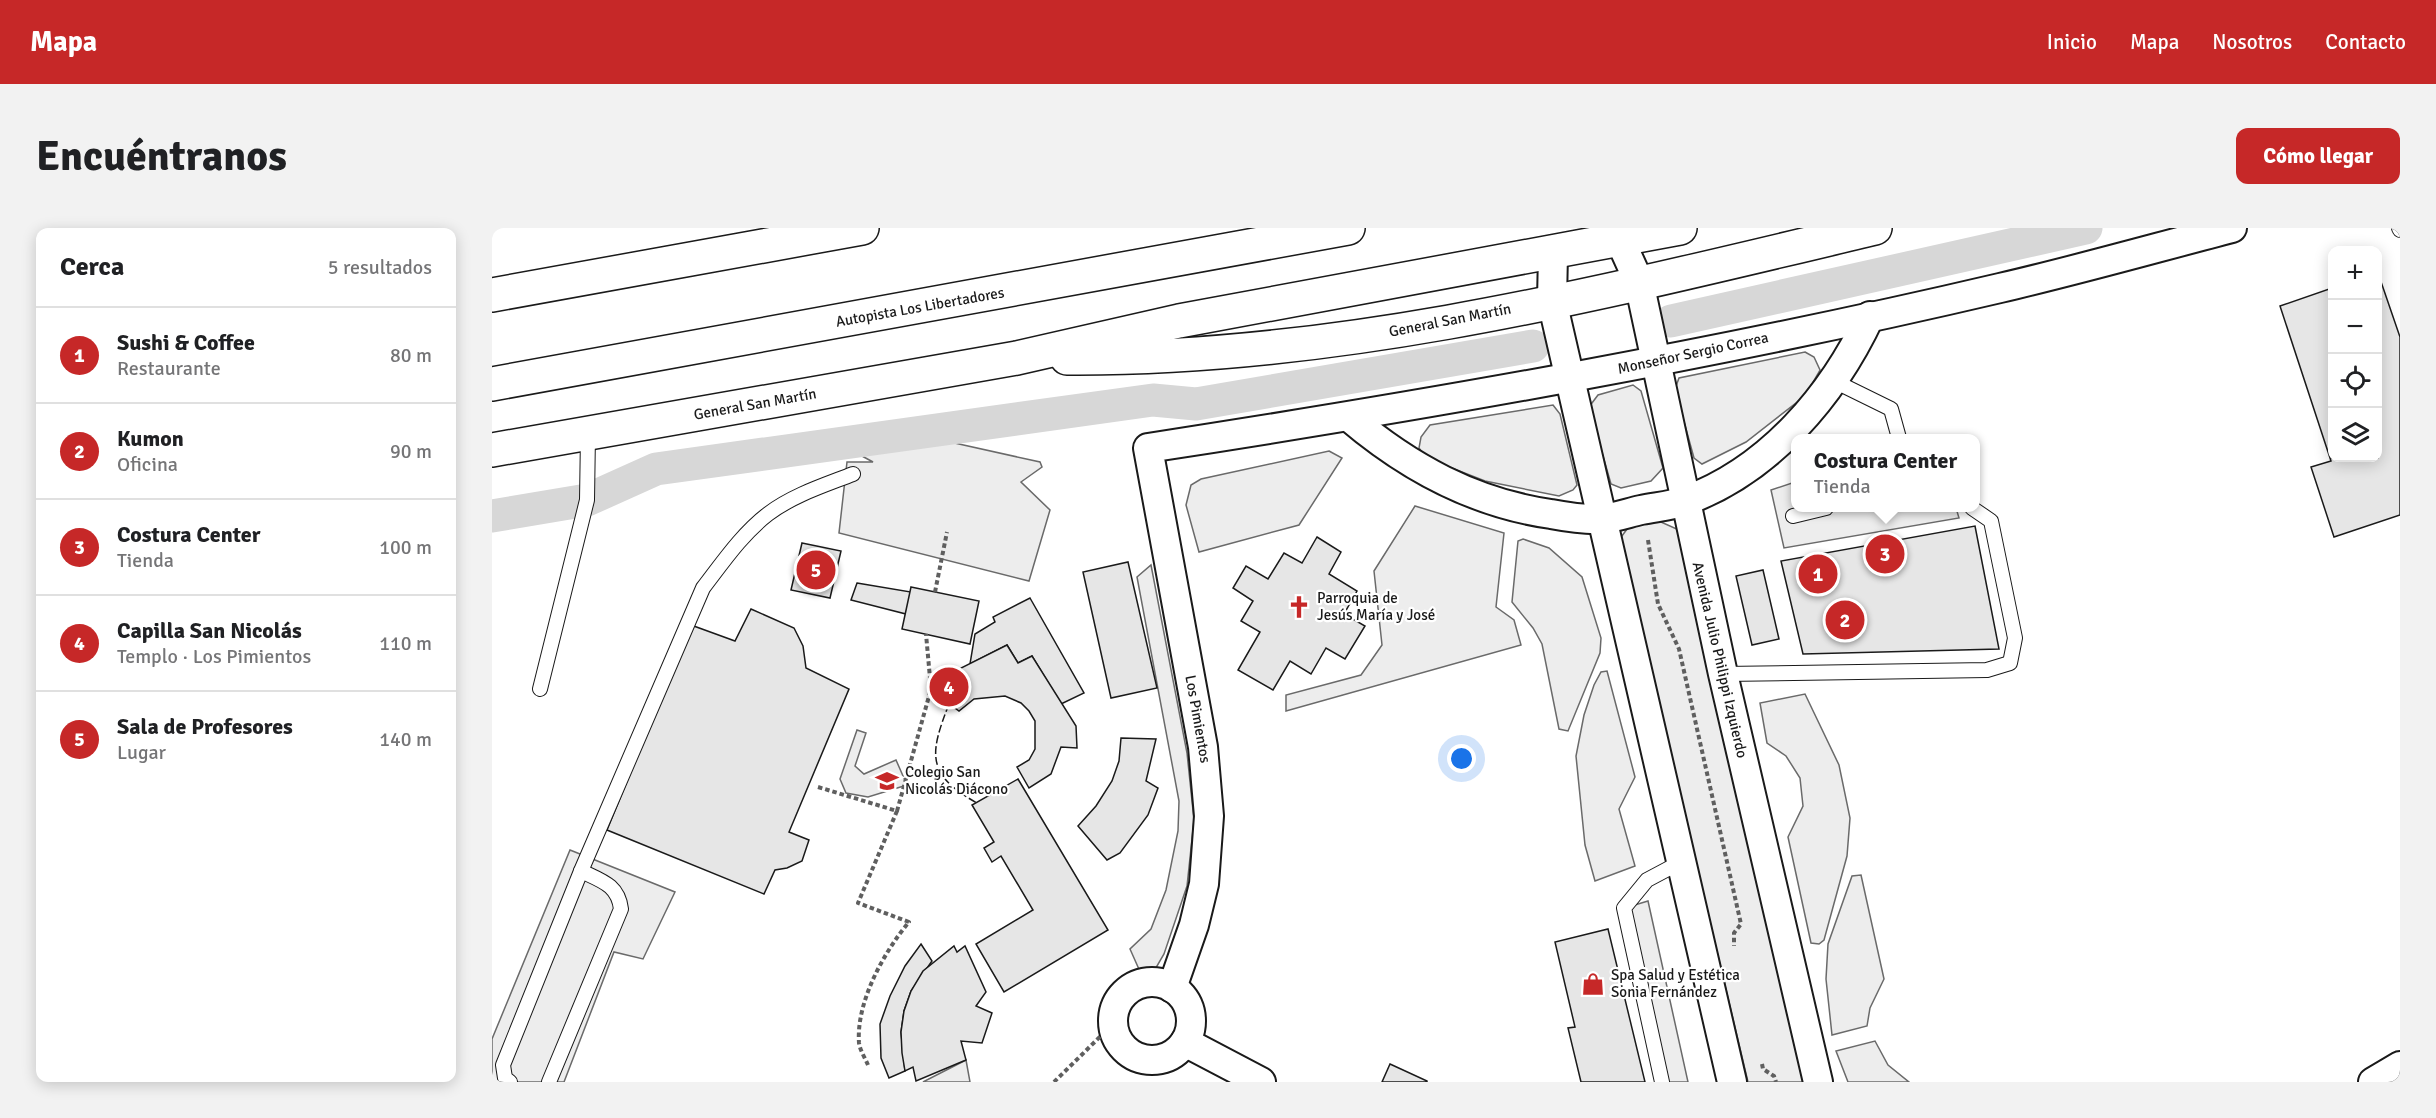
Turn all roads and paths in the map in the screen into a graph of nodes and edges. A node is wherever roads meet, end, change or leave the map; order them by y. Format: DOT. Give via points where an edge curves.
graph roads {
  1 [pos="862,228"];
  2 [pos="1348,228"];
  3 [pos="1680,228"];
  4 [pos="1875,228"];
  5 [pos="2232,228"];
  6 [pos="1620,240"];
  7 [pos="1553,253"];
  8 [pos="1639,282"];
  9 [pos="492,295"];
  10 [pos="1552,301"];
  11 [pos="1870,316"];
  12 [pos="1017,358"];
  13 [pos="1655,362"];
  14 [pos="1569,378"];
  15 [pos="1834,381"];
  16 [pos="492,384"];
  17 [pos="1349,417"];
  18 [pos="588,434"];
  19 [pos="1898,434"];
  20 [pos="1148,448"];
  21 [pos="492,450"];
  22 [pos="853,474"];
  23 [pos="1685,501"];
  24 [pos="1643,510"];
  25 [pos="1808,512"];
  26 [pos="1979,512"];
  27 [pos="1793,516"];
  28 [pos="1601,519"];
  29 [pos="947,532"];
  30 [pos="935,592"];
  31 [pos="926,634"];
  32 [pos="1723,674"];
  33 [pos="540,689"];
  34 [pos="818,788"];
  35 [pos="897,811"];
  36 [pos="1679,864"];
  37 [pos="581,871"];
  38 [pos="1734,956"];
  39 [pos="1172,988"];
  40 [pos="1113,1024"];
  41 [pos="1185,1042"];
  42 [pos="1760,1058"];
  43 [pos="868,1065"];
  44 [pos="2400,1066"];
  45 [pos="510,1082"];
  46 [pos="549,1082"];
  47 [pos="1054,1082"];
  48 [pos="1261,1082"];
  49 [pos="1662,1082"];
  50 [pos="1732,1082"];
  51 [pos="1776,1082"];
  52 [pos="1818,1082"];
  53 [pos="2373,1082"];
  1 -- 9 [label="main road"];
  2 -- 16 [label="main road, Autopista Los Libertadores"];
  3 -- 6 [label="main road, General San Martín"];
  4 -- 8 [label="main road, General San Martín"];
  5 -- 11 [label="street, Monseñor Sergio Correa" via="2001,288"];
  6 -- 7 [label="main road, General San Martín"];
  6 -- 8 [label="street, Avenida Julio Philippi Izquierdo"];
  7 -- 10 [label="street"];
  7 -- 12 [label="main road, General San Martín" via="1179,321"];
  8 -- 10 [label="main road, General San Martín"];
  8 -- 13 [label="street, Avenida Julio Philippi Izquierdo"];
  10 -- 12 [label="main road, General San Martín" via="1378,334 1250,350 1105,358"];
  10 -- 14 [label="street"];
  11 -- 13 [label="street, Monseñor Sergio Correa"];
  11 -- 15 [label="street"];
  12 -- 18 [label="main road, General San Martín"];
  13 -- 14 [label="street, Monseñor Sergio Correa"];
  13 -- 23 [label="street, Avenida Julio Philippi Izquierdo"];
  14 -- 17 [label="street, Monseñor Sergio Correa"];
  14 -- 28 [label="street"];
  15 -- 19 [label="lane" via="1891,409"];
  15 -- 23 [label="street" via="1785,437 1725,481"];
  17 -- 20 [label="street, Monseñor Sergio Correa"];
  17 -- 28 [label="street" via="1406,462 1471,494 1536,512"];
  18 -- 21 [label="main road, General San Martín"];
  18 -- 33 [label="lane" via="587,500"];
  20 -- 39 [label="street, Los Pimientos" via="1203,747 1209,804 1204,884"];
  22 -- 37 [label="lane" via="815,488 769,513 733,548 704,588"];
  23 -- 24 [label="street"];
  23 -- 32 [label="street, Avenida Julio Philippi Izquierdo"];
  24 -- 28 [label="street"];
  24 -- 38 [label="path" via="1658,604 1679,648 1742,924 1734,933"];
  25 -- 27 [label="lane"];
  26 -- 32 [label="lane" via="1991,521 2015,638 2010,663 1987,670"];
  28 -- 36 [label="street"];
  29 -- 30 [label="path"];
  31 -- 35 [label="path" via="931,689"];
  32 -- 52 [label="street, Avenida Julio Philippi Izquierdo"];
  34 -- 35 [label="path"];
  35 -- 43 [label="path" via="858,903 909,922 895,939 866,995 859,1044"];
  36 -- 49 [label="lane" via="1647,880 1624,908"];
  36 -- 50 [label="street"];
  37 -- 45 [label="lane" via="503,1065 505,1078"];
  37 -- 46 [label="lane" via="611,885 621,909"];
  39 -- 40 [label="street" via="1148,982 1131,988 1118,1001"];
  39 -- 41 [label="street" via="1189,1012 1190,1030"];
  40 -- 41 [label="street" via="1117,1038 1136,1057 1163,1058"];
  40 -- 47 [label="path"];
  41 -- 48 [label="street"];
  42 -- 51 [label="path" via="1763,1069"];
  44 -- 53 [label="street"];
}
